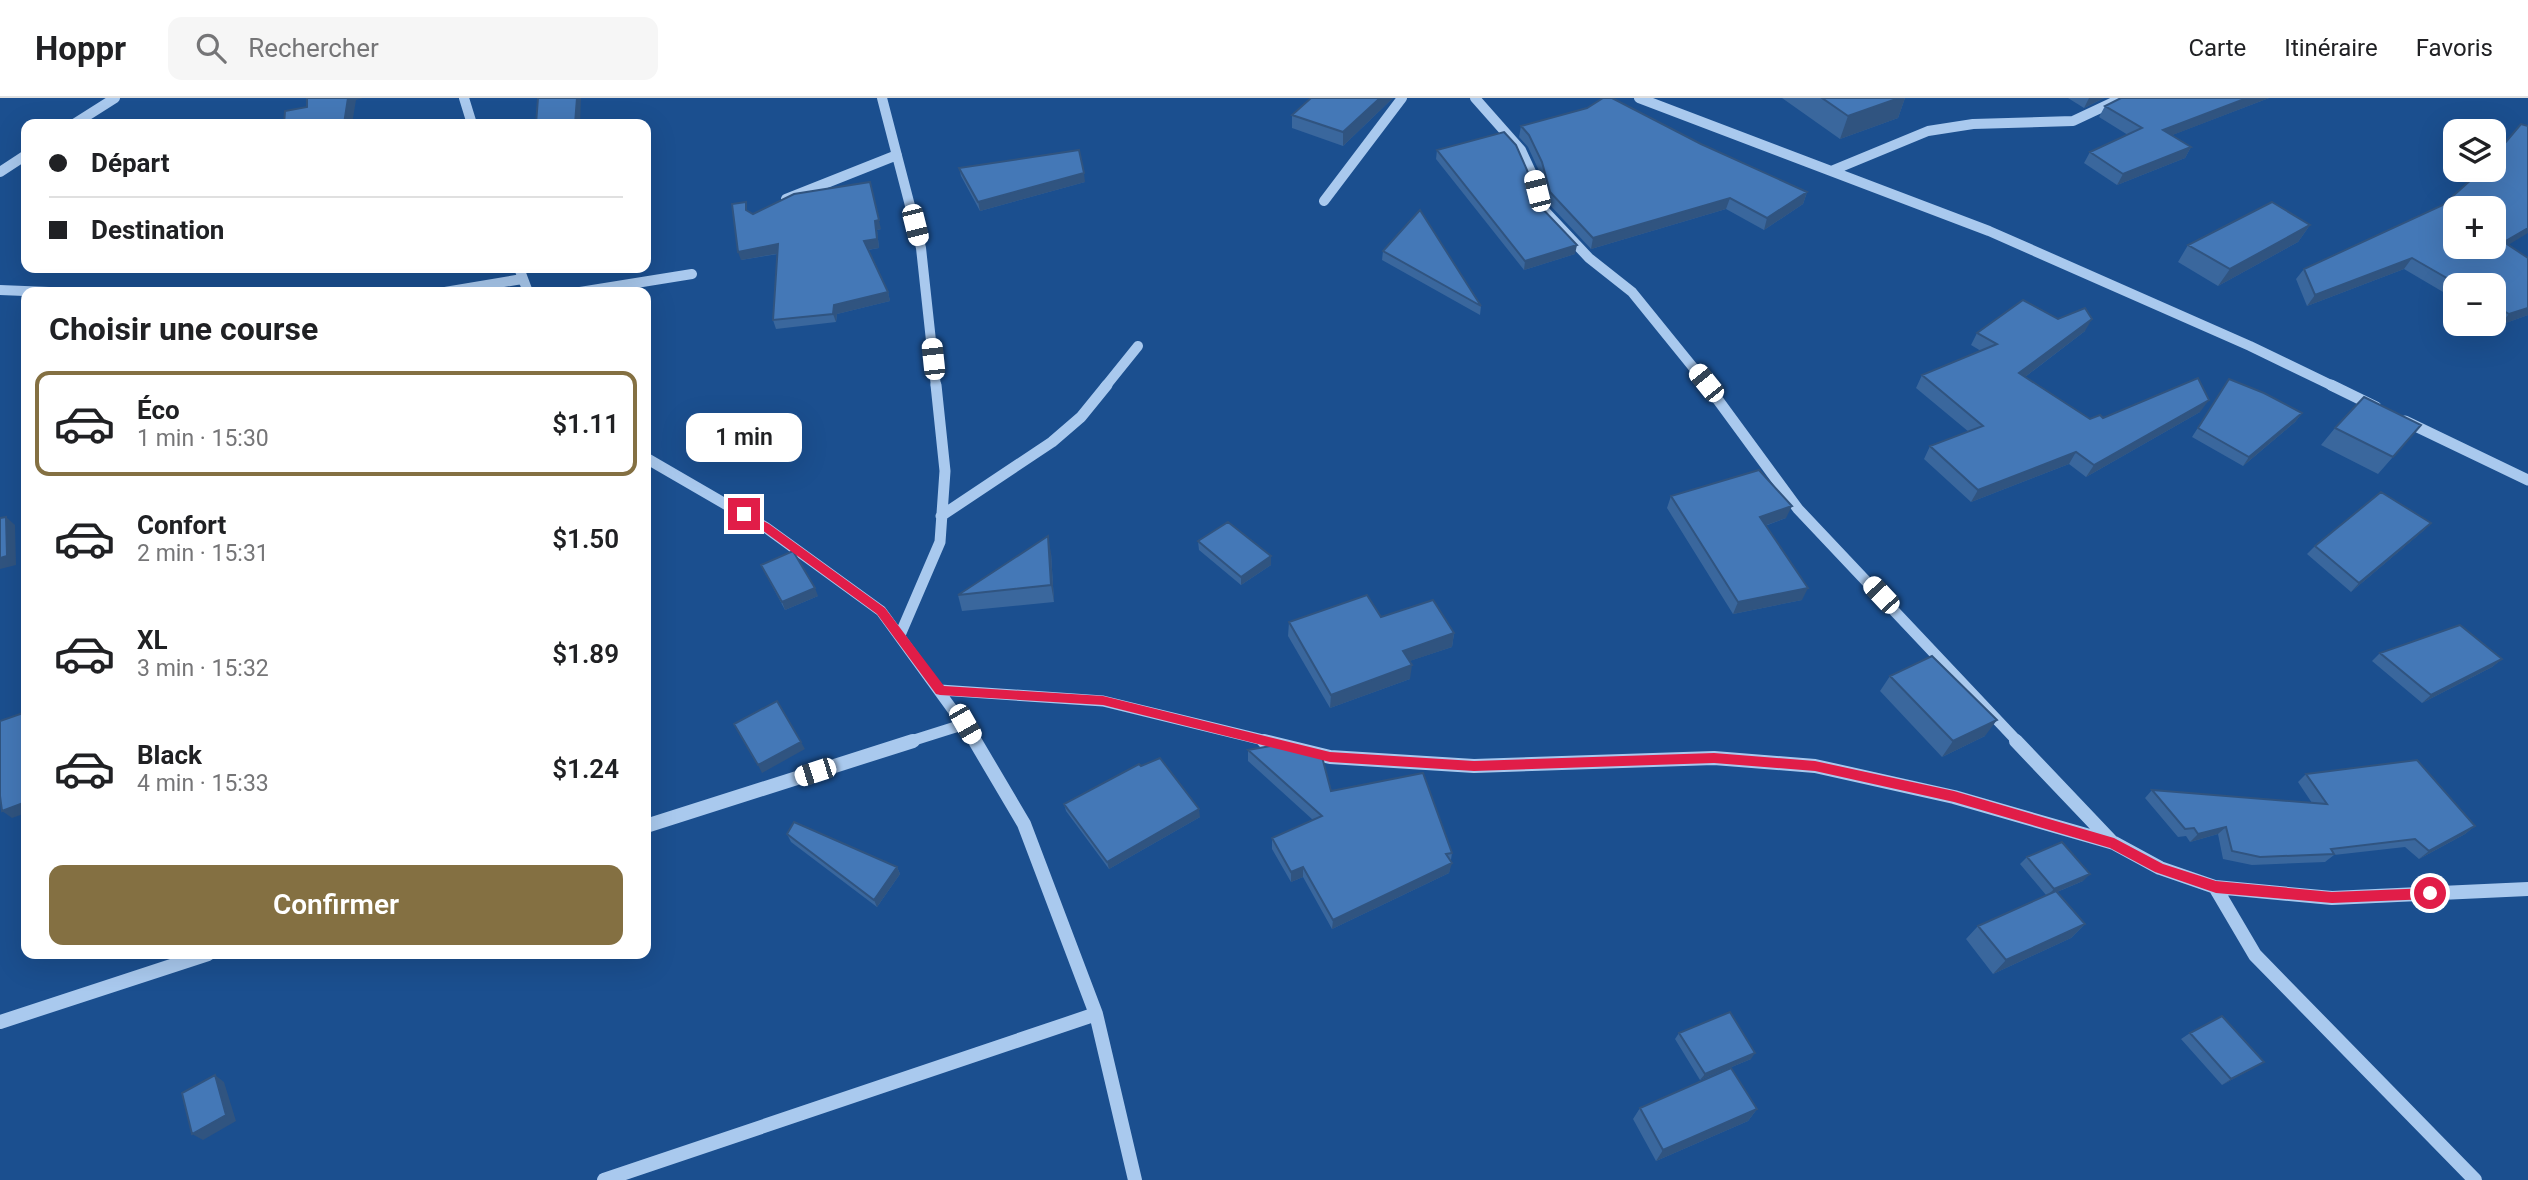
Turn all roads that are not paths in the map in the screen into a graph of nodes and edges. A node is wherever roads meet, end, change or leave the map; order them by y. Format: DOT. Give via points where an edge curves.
graph roads {
  1 [pos="115,98"];
  2 [pos="464,98"];
  3 [pos="882,98"];
  4 [pos="1402,98"];
  5 [pos="1475,98"];
  6 [pos="1639,98"];
  7 [pos="2122,98"];
  8 [pos="83,119"];
  9 [pos="470,119"];
  10 [pos="897,155"];
  11 [pos="21,158"];
  12 [pos="1831,171"];
  13 [pos="0,172"];
  14 [pos="1324,201"];
  15 [pos="777,203"];
  16 [pos="521,273"];
  17 [pos="692,274"];
  18 [pos="523,279"];
  19 [pos="475,287"];
  20 [pos="526,287"];
  21 [pos="611,287"];
  22 [pos="0,290"];
  23 [pos="21,291"];
  24 [pos="1138,346"];
  25 [pos="2383,410"];
  26 [pos="2395,416"];
  27 [pos="651,461"];
  28 [pos="2528,480"];
  29 [pos="942,516"];
  30 [pos="900,635"];
  31 [pos="940,690"];
  32 [pos="965,724"];
  33 [pos="651,825"];
  34 [pos="2114,843"];
  35 [pos="2216,887"];
  36 [pos="2528,889"];
  37 [pos="193,959"];
  38 [pos="1096,1014"];
  39 [pos="0,1022"];
  40 [pos="604,1180"];
  41 [pos="1135,1180"];
  42 [pos="2474,1180"];
  1 -- 8 [label="street"];
  2 -- 9 [label="street"];
  3 -- 10 [label="street"];
  4 -- 14 [label="street"];
  5 -- 34 [label="street" via="1521,150 1541,207 1589,258 1632,292 1721,402 1798,509"];
  6 -- 12 [label="street"];
  7 -- 12 [label="street" via="2073,121 1973,124 1928,131"];
  10 -- 15 [label="street"];
  10 -- 29 [label="street" via="921,248 945,471"];
  11 -- 13 [label="street"];
  12 -- 25 [label="street" via="1989,231 2249,345"];
  16 -- 18 [label="street"];
  17 -- 21 [label="street"];
  18 -- 19 [label="street"];
  18 -- 20 [label="street"];
  22 -- 23 [label="street"];
  24 -- 29 [label="street" via="1081,417 1052,442"];
  26 -- 28 [label="street"];
  27 -- 30 [label="street" via="765,527 881,611"];
  29 -- 30 [label="street" via="940,542"];
  30 -- 31 [label="street"];
  31 -- 32 [label="street"];
  31 -- 34 [label="street" via="1103,701 1330,757 1474,766 1714,758 1815,766 1954,797"];
  32 -- 33 [label="street"];
  32 -- 38 [label="street" via="1024,824"];
  34 -- 35 [label="street" via="2160,868"];
  35 -- 36 [label="street" via="2332,898"];
  35 -- 42 [label="street" via="2255,955"];
  37 -- 39 [label="street"];
  38 -- 40 [label="street"];
  38 -- 41 [label="street"];
}
